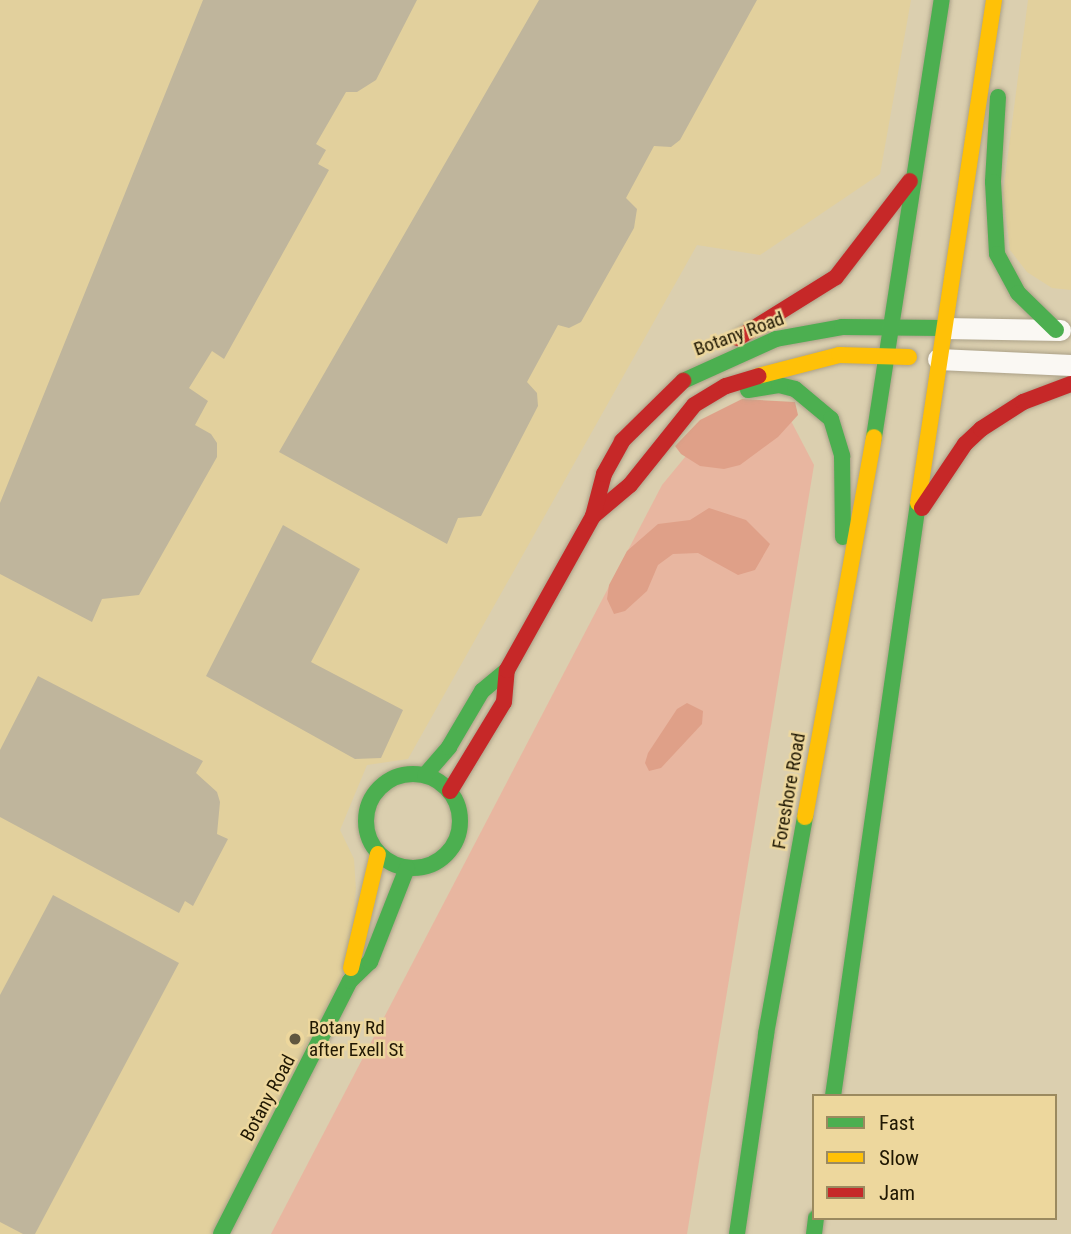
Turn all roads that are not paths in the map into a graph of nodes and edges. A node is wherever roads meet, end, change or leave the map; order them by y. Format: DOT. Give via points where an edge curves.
graph roads {
  1 [pos="942,0"];
  2 [pos="994,0"];
  3 [pos="1001,0"];
  4 [pos="915,173"];
  5 [pos="894,325"];
  6 [pos="943,328"];
  7 [pos="1063,330"];
  8 [pos="890,356"];
  9 [pos="938,359"];
  10 [pos="1071,365"];
  11 [pos="701,369"];
  12 [pos="1071,384"];
  13 [pos="663,443"];
  14 [pos="593,516"];
  15 [pos="916,517"];
  16 [pos="844,608"];
  17 [pos="508,670"];
  18 [pos="425,775"];
  19 [pos="450,791"];
  20 [pos="378,854"];
  21 [pos="407,868"];
  22 [pos="350,981"];
  23 [pos="833,1094"];
  24 [pos="221,1234"];
  25 [pos="737,1234"];
  1 -- 4 [label="main road"];
  2 -- 6 [label="main road"];
  3 -- 7 [label="main road" via="993,182 996,254 1018,293"];
  4 -- 5 [label="main road"];
  4 -- 11 [label="main road" via="880,225 836,277 730,343"];
  5 -- 6 [label="main road, Botany Road"];
  5 -- 8 [label="main road"];
  5 -- 11 [label="main road, Botany Road" via="800,334"];
  6 -- 7 [label="street"];
  6 -- 9 [label="main road"];
  8 -- 9 [label="main road, Botany Road"];
  8 -- 13 [label="main road, Botany Road" via="805,360 744,379 694,405"];
  8 -- 16 [label="main road, Foreshore Road"];
  9 -- 10 [label="street"];
  9 -- 15 [label="main road"];
  11 -- 14 [label="main road, Botany Road" via="669,390 622,441 604,474"];
  12 -- 15 [label="main road" via="1023,402 981,429 965,444"];
  13 -- 14 [label="main road, Botany Road" via="630,485"];
  13 -- 16 [label="main road" via="731,396 779,385 807,396 839,434"];
  14 -- 17 [label="main road, Botany Road"];
  15 -- 23 [label="main road"];
  16 -- 25 [label="main road, Foreshore Road" via="766,1034"];
  17 -- 18 [label="main road, Botany Road" via="482,691 449,747"];
  17 -- 19 [label="main road, Botany Road" via="504,702"];
  18 -- 19 [label="main road"];
  18 -- 20 [label="main road" via="396,776 374,793 365,824"];
  19 -- 21 [label="main road" via="460,820 450,850 438,861"];
  20 -- 21 [label="main road"];
  20 -- 22 [label="main road, Botany Road" via="353,950"];
  21 -- 22 [label="main road, Botany Road" via="370,962"];
  22 -- 24 [label="main road, Botany Road"];
}
